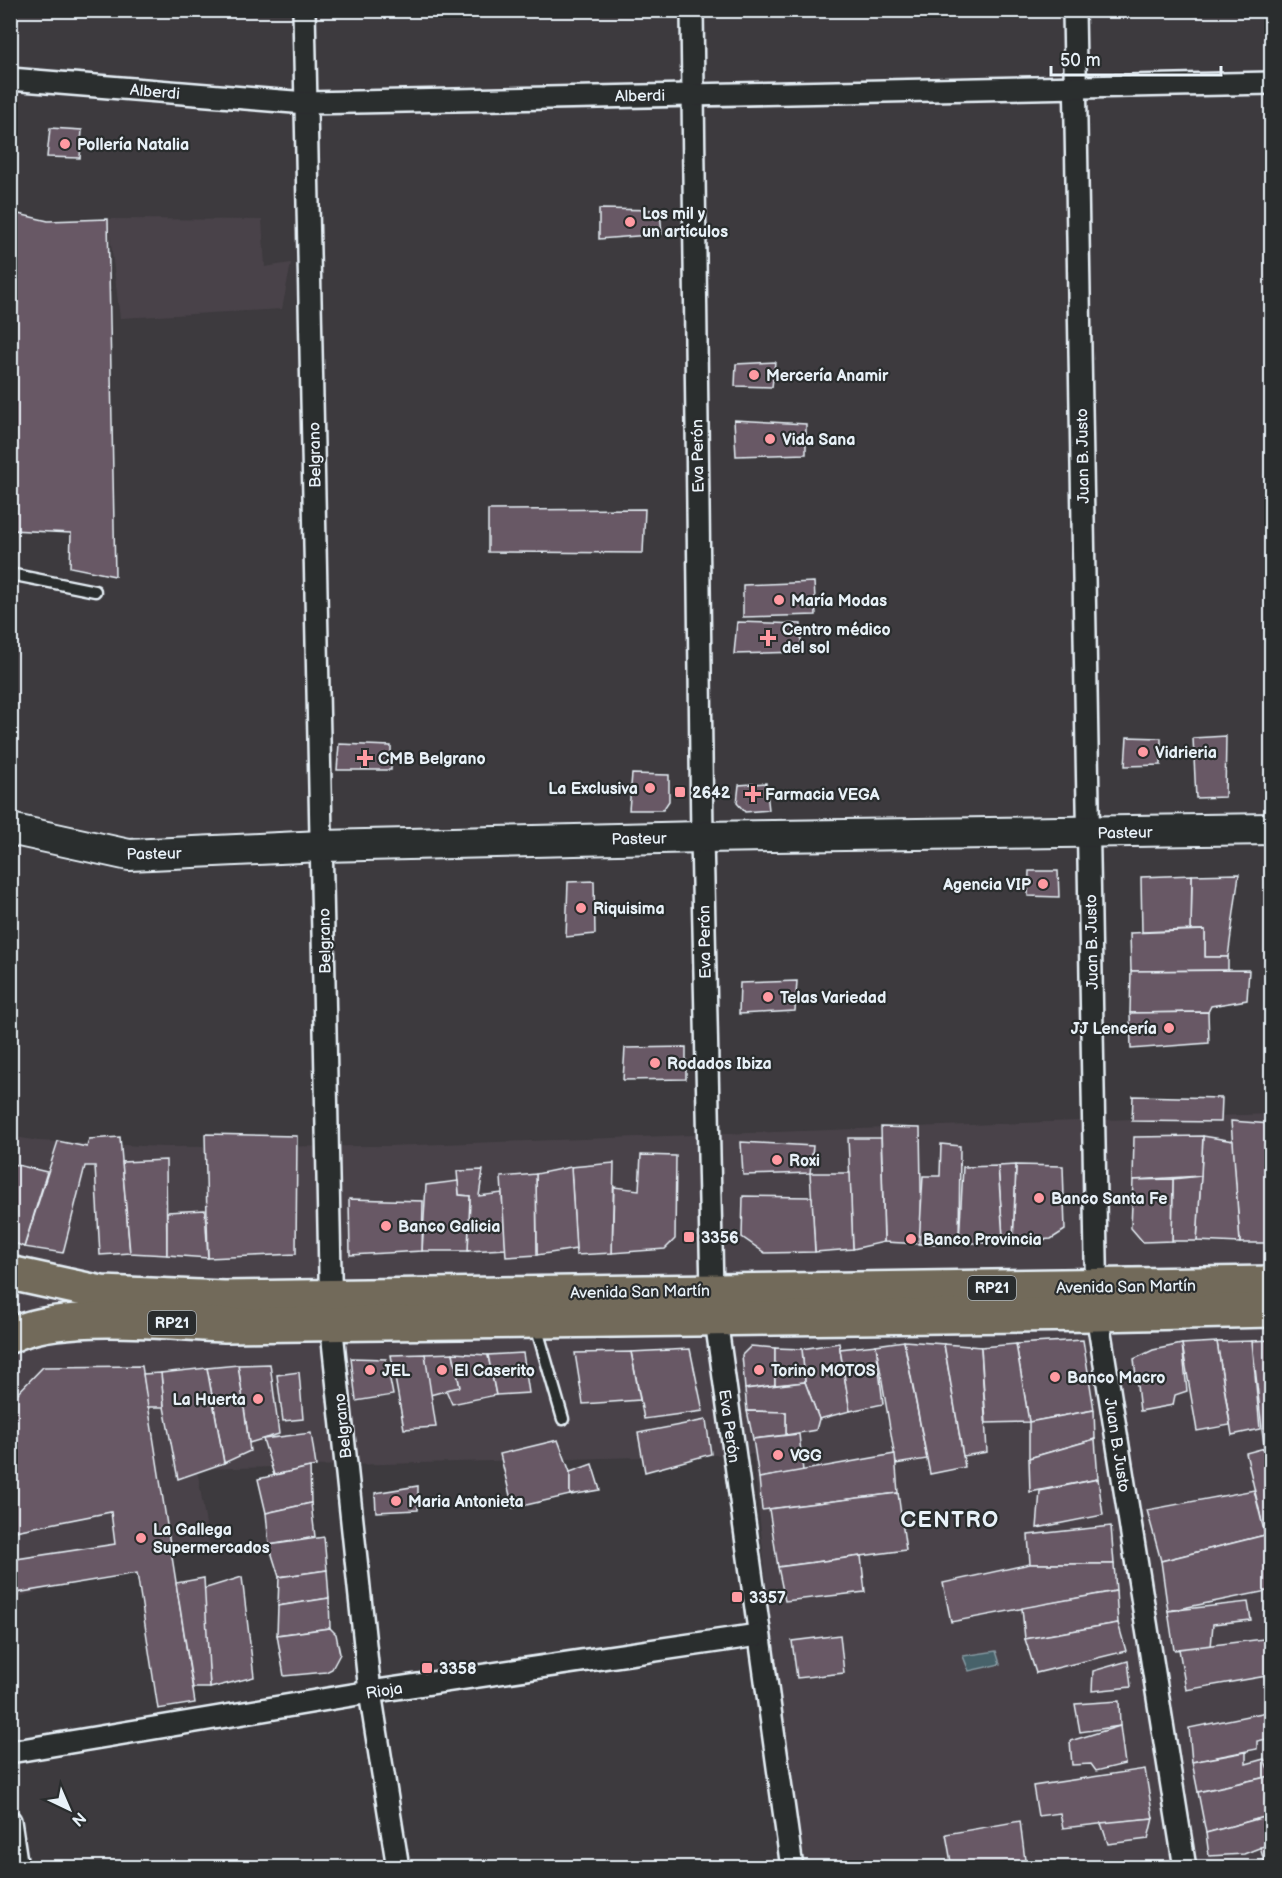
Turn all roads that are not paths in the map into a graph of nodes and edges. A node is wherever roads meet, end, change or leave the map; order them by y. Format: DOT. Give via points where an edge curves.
graph roads {
  1 [pos="304,10"];
  2 [pos="692,10"];
  3 [pos="1074,10"];
  4 [pos="10,79"];
  5 [pos="1272,83"];
  6 [pos="1075,86"];
  7 [pos="693,94"];
  8 [pos="306,103"];
  9 [pos="10,574"];
  10 [pos="95,591"];
  11 [pos="10,828"];
  12 [pos="1272,829"];
  13 [pos="1090,833"];
  14 [pos="702,837"];
  15 [pos="322,846"];
  16 [pos="13,1274"];
  17 [pos="1272,1283"];
  18 [pos="1097,1300"];
  19 [pos="714,1304"];
  20 [pos="331,1308"];
  21 [pos="1272,1310"];
  22 [pos="535,1320"];
  23 [pos="13,1335"];
  24 [pos="563,1419"];
  25 [pos="759,1635"];
  26 [pos="370,1692"];
  27 [pos="10,1752"];
  28 [pos="10,1821"];
  29 [pos="17,1868"];
  30 [pos="398,1868"];
  31 [pos="792,1868"];
  32 [pos="1185,1868"];
  1 -- 8 [label="street, Belgrano"];
  2 -- 7 [label="street, Eva Perón"];
  3 -- 6 [label="street, Juan B. Justo"];
  4 -- 8 [label="street, Alberdi"];
  5 -- 6 [label="street, Alberdi"];
  6 -- 7 [label="street, Alberdi"];
  6 -- 13 [label="street, Juan B. Justo"];
  7 -- 8 [label="street, Alberdi"];
  7 -- 14 [label="street, Eva Perón"];
  8 -- 15 [label="street, Belgrano"];
  9 -- 10 [label="lane"];
  11 -- 15 [label="street, Pasteur" via="129,855"];
  12 -- 13 [label="street, Pasteur"];
  13 -- 14 [label="street, Pasteur"];
  13 -- 18 [label="street, Juan B. Justo"];
  14 -- 15 [label="street, Pasteur"];
  14 -- 19 [label="street, Eva Perón"];
  15 -- 20 [label="street, Belgrano"];
  16 -- 20 [label="main road, Avenida San Martín / RP21" via="102,1293"];
  16 -- 23 [label="main road" via="27,1294 28,1305 22,1325"];
  17 -- 18 [label="main road, Avenida San Martín / RP21"];
  18 -- 19 [label="main road, Avenida San Martín / RP21"];
  18 -- 21 [label="main road, Avenida San Martín / RP21"];
  18 -- 32 [label="street, Juan B. Justo"];
  19 -- 20 [label="main road, Avenida San Martín / RP21"];
  19 -- 22 [label="main road, Avenida San Martín / RP21"];
  19 -- 25 [label="street, Eva Perón"];
  20 -- 22 [label="main road, Avenida San Martín / RP21"];
  20 -- 23 [label="main road, Avenida San Martín / RP21" via="225,1325 89,1320 50,1324"];
  20 -- 26 [label="street, Belgrano"];
  22 -- 24 [label="lane"];
  25 -- 26 [label="street, Rioja"];
  25 -- 31 [label="street, Eva Perón"];
  26 -- 27 [label="street, Rioja"];
  26 -- 30 [label="street, Belgrano"];
  28 -- 29 [label="street"];
}
